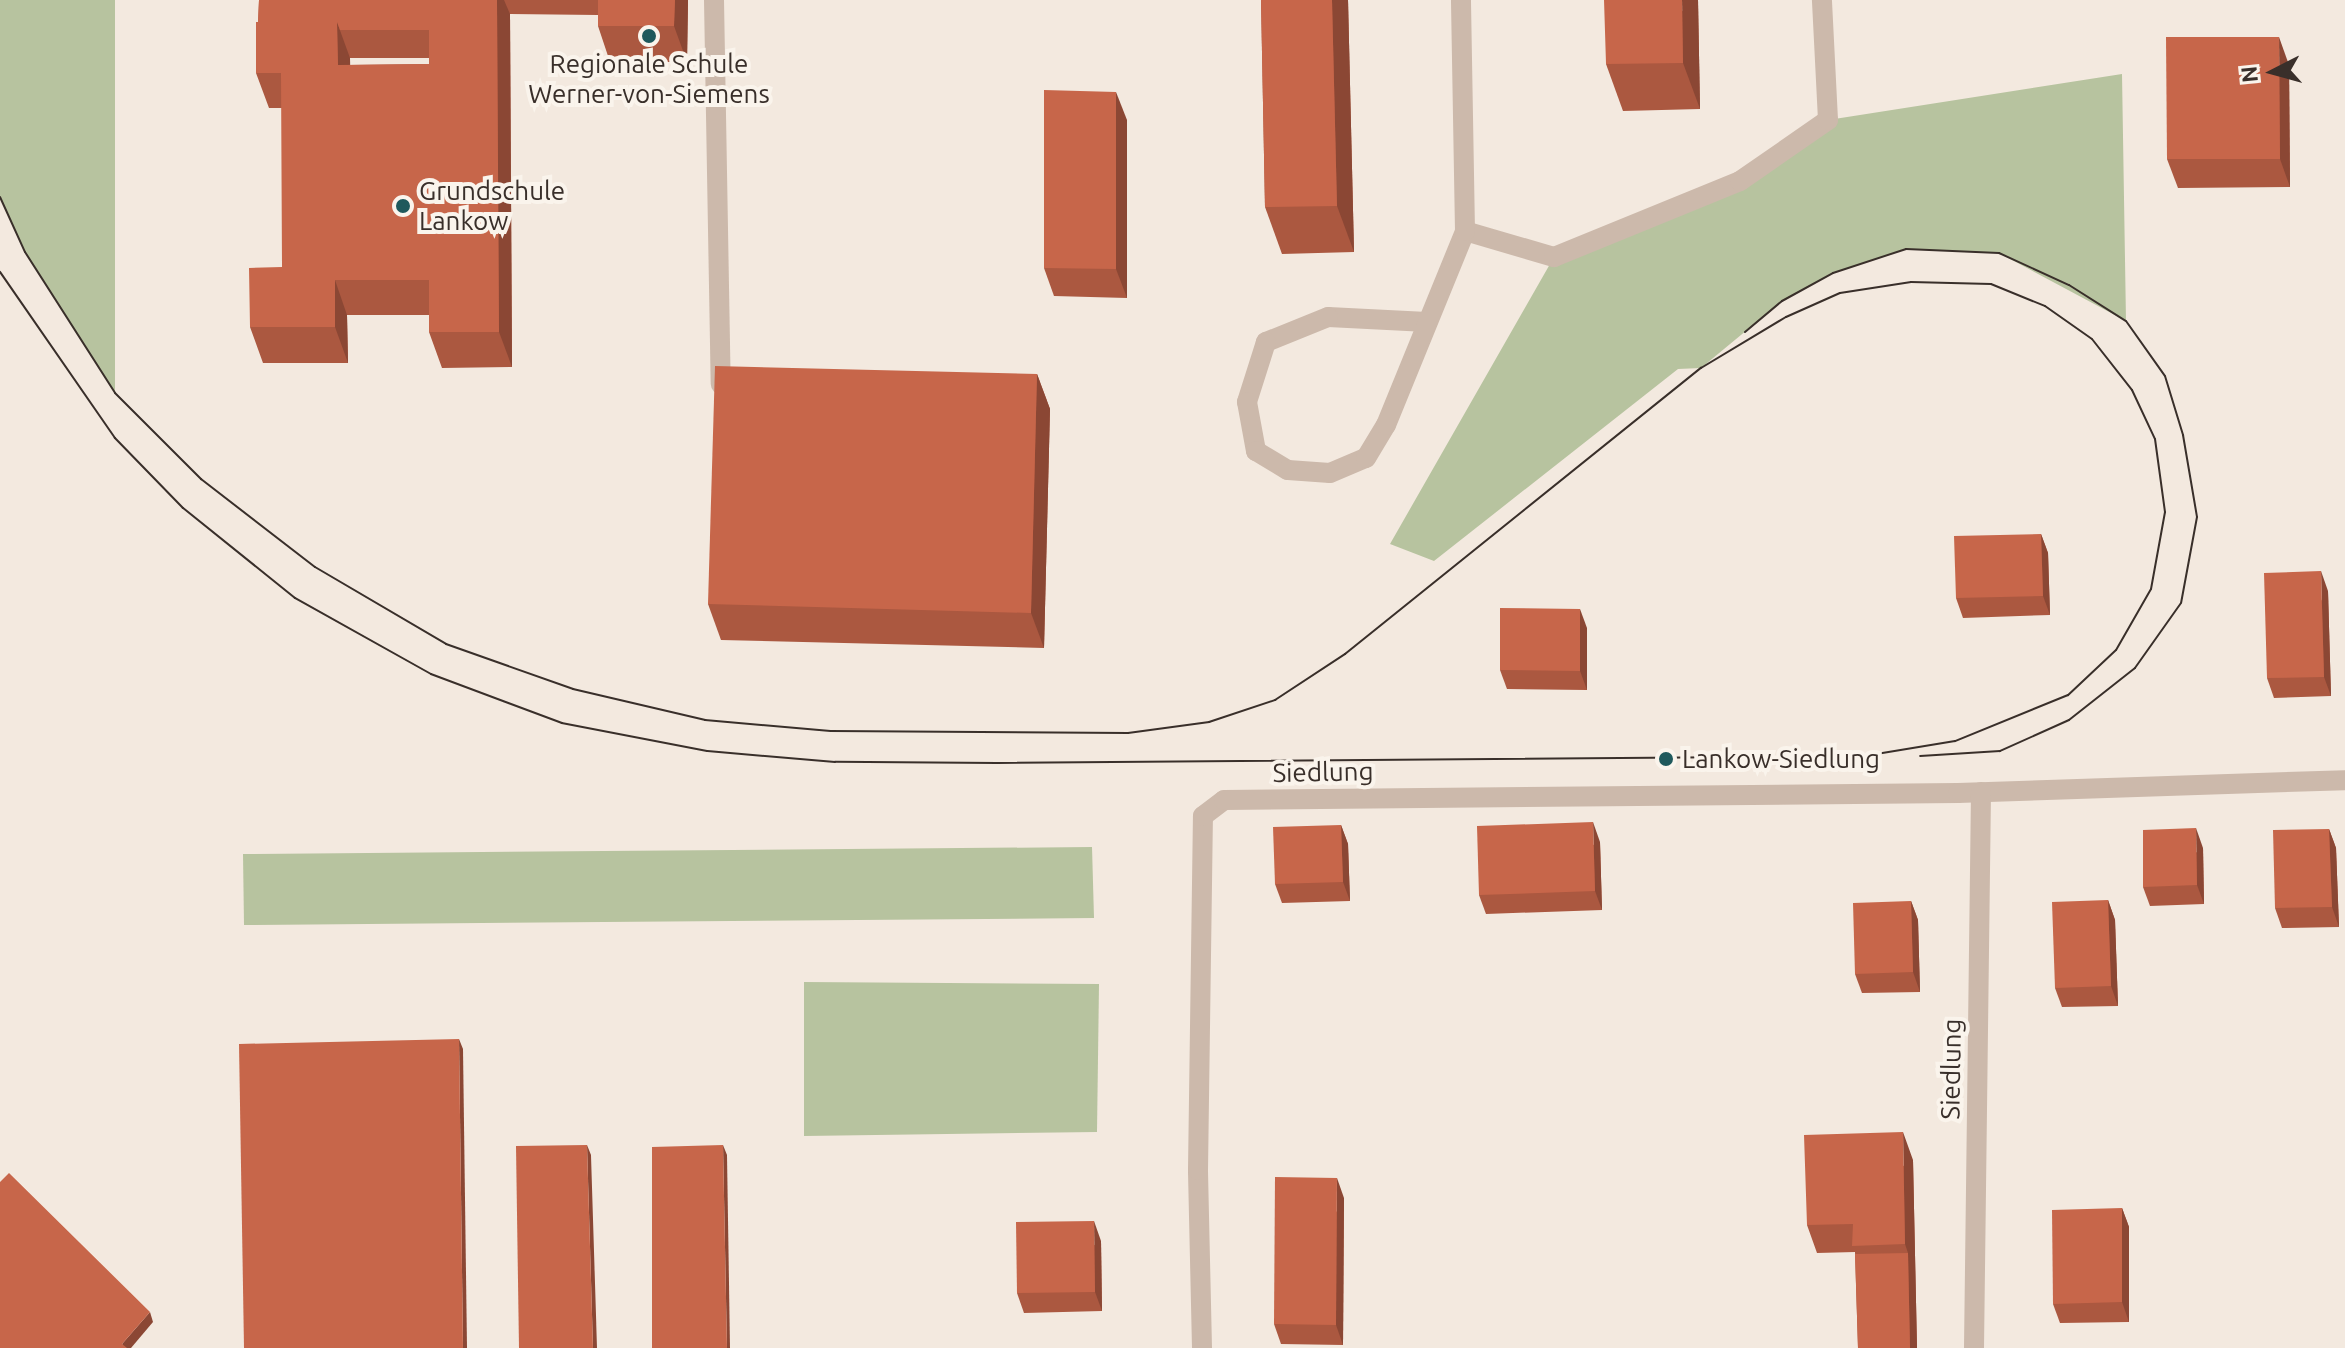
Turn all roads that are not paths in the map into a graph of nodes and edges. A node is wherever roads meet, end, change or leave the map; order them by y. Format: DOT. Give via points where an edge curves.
graph roads {
  1 [pos="714,0"];
  2 [pos="1461,0"];
  3 [pos="1822,0"];
  4 [pos="1465,231"];
  5 [pos="1427,322"];
  6 [pos="721,384"];
  7 [pos="2345,780"];
  8 [pos="1981,792"];
  9 [pos="1202,1348"];
  10 [pos="1974,1348"];
  1 -- 6 [label="street"];
  2 -- 4 [label="street"];
  3 -- 4 [label="street" via="1828,120 1740,181 1554,257"];
  4 -- 5 [label="street"];
  5 -- 5 [label="street" via="1328,317 1266,342 1247,402 1256,451 1288,470 1330,473 1366,458 1386,425"];
  7 -- 8 [label="street, Siedlung"];
  8 -- 9 [label="street, Siedlung" via="1224,800 1203,816 1198,1170"];
  8 -- 10 [label="street, Siedlung"];
}
